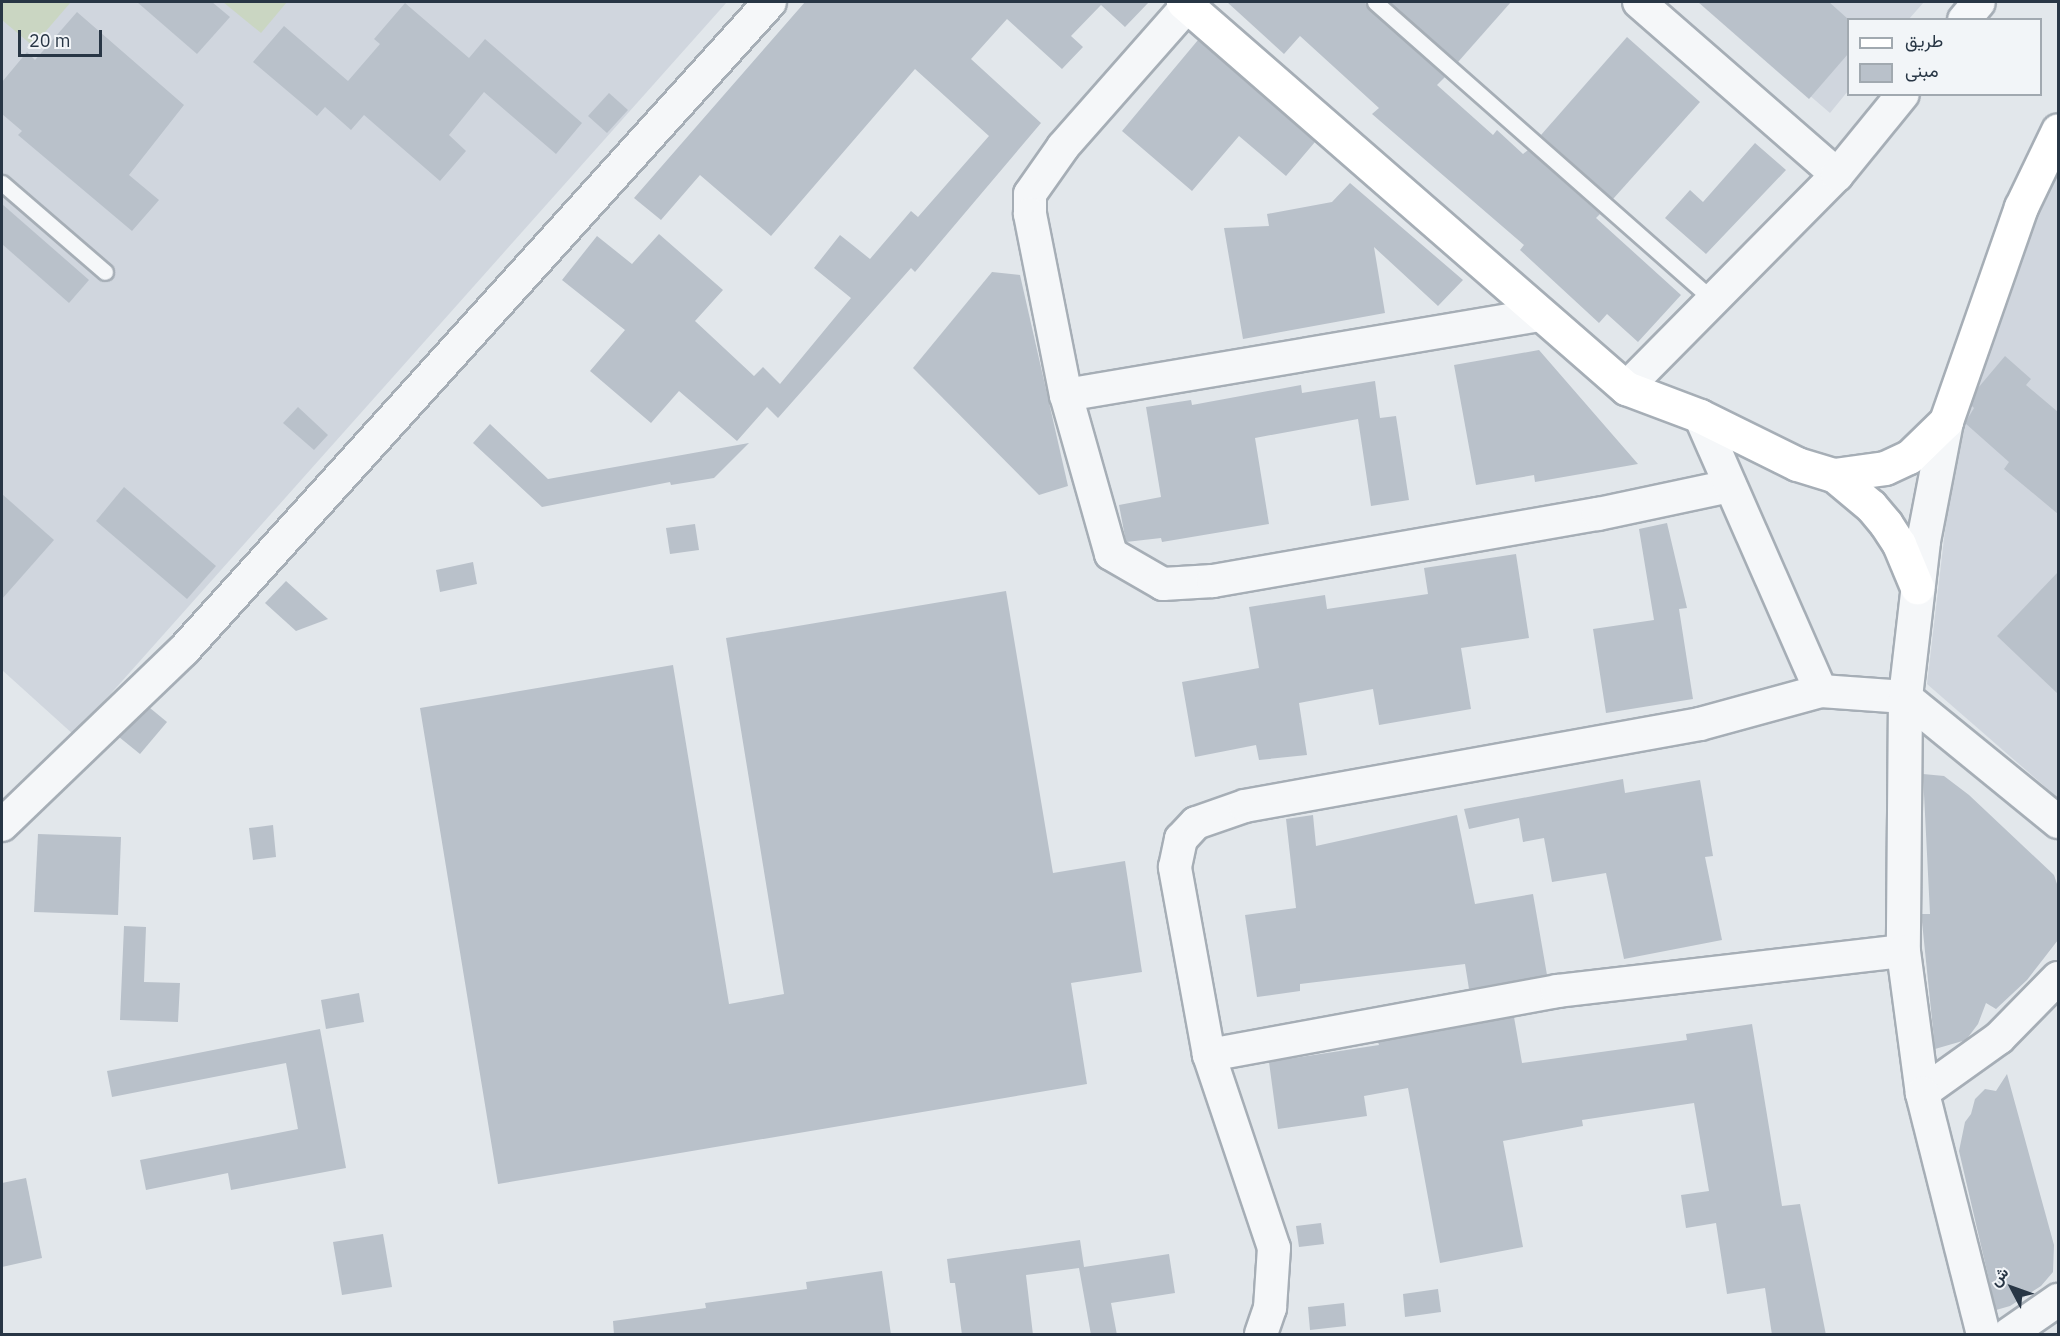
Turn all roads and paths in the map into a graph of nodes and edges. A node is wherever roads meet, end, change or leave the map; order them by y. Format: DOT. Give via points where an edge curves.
graph roads {
  1 [pos="770,2"];
  2 [pos="1375,2"];
  3 [pos="1639,2"];
  4 [pos="1979,2"];
  5 [pos="1185,3"];
  6 [pos="1966,18"];
  7 [pos="1901,96"];
  8 [pos="2058,130"];
  9 [pos="1838,175"];
  10 [pos="2,183"];
  11 [pos="105,272"];
  12 [pos="1713,300"];
  13 [pos="1538,315"];
  14 [pos="1626,388"];
  15 [pos="1066,394"];
  16 [pos="1700,416"];
  17 [pos="1946,421"];
  18 [pos="1834,476"];
  19 [pos="1730,486"];
  20 [pos="1917,587"];
  21 [pos="1821,691"];
  22 [pos="1905,697"];
  23 [pos="2058,822"];
  24 [pos="2,825"];
  25 [pos="1903,951"];
  26 [pos="2058,978"];
  27 [pos="1209,1055"];
  28 [pos="1922,1093"];
  29 [pos="2058,1300"];
  30 [pos="1261,1335"];
  31 [pos="1983,1335"];
  32 [pos="2009,1335"];
  1 -- 24 [label="street" via="183,651"];
  2 -- 12 [label="lane"];
  3 -- 9 [label="street"];
  4 -- 6 [label="street"];
  5 -- 13 [label="main road"];
  5 -- 15 [label="street" via="1063,147 1030,194 1030,214"];
  7 -- 9 [label="street"];
  8 -- 17 [label="main road" via="2021,207"];
  9 -- 12 [label="street"];
  10 -- 11 [label="lane"];
  12 -- 14 [label="street"];
  13 -- 14 [label="main road"];
  13 -- 15 [label="street"];
  14 -- 16 [label="main road"];
  15 -- 19 [label="street" via="1112,554 1163,584 1214,581 1598,514"];
  16 -- 18 [label="main road" via="1750,444"];
  16 -- 19 [label="street"];
  17 -- 18 [label="main road" via="1909,457 1885,468"];
  17 -- 20 [label="street"];
  18 -- 20 [label="main road" via="1871,506 1886,524"];
  19 -- 21 [label="street"];
  20 -- 22 [label="street"];
  21 -- 22 [label="street"];
  21 -- 27 [label="street" via="1700,724 1245,806 1196,823 1182,839 1175,867"];
  22 -- 23 [label="street"];
  22 -- 25 [label="street"];
  25 -- 27 [label="street" via="1557,991"];
  25 -- 28 [label="street"];
  26 -- 28 [label="street" via="1999,1038"];
  27 -- 30 [label="street" via="1274,1248 1270,1308"];
  28 -- 31 [label="street"];
  29 -- 32 [label="street"];
}
